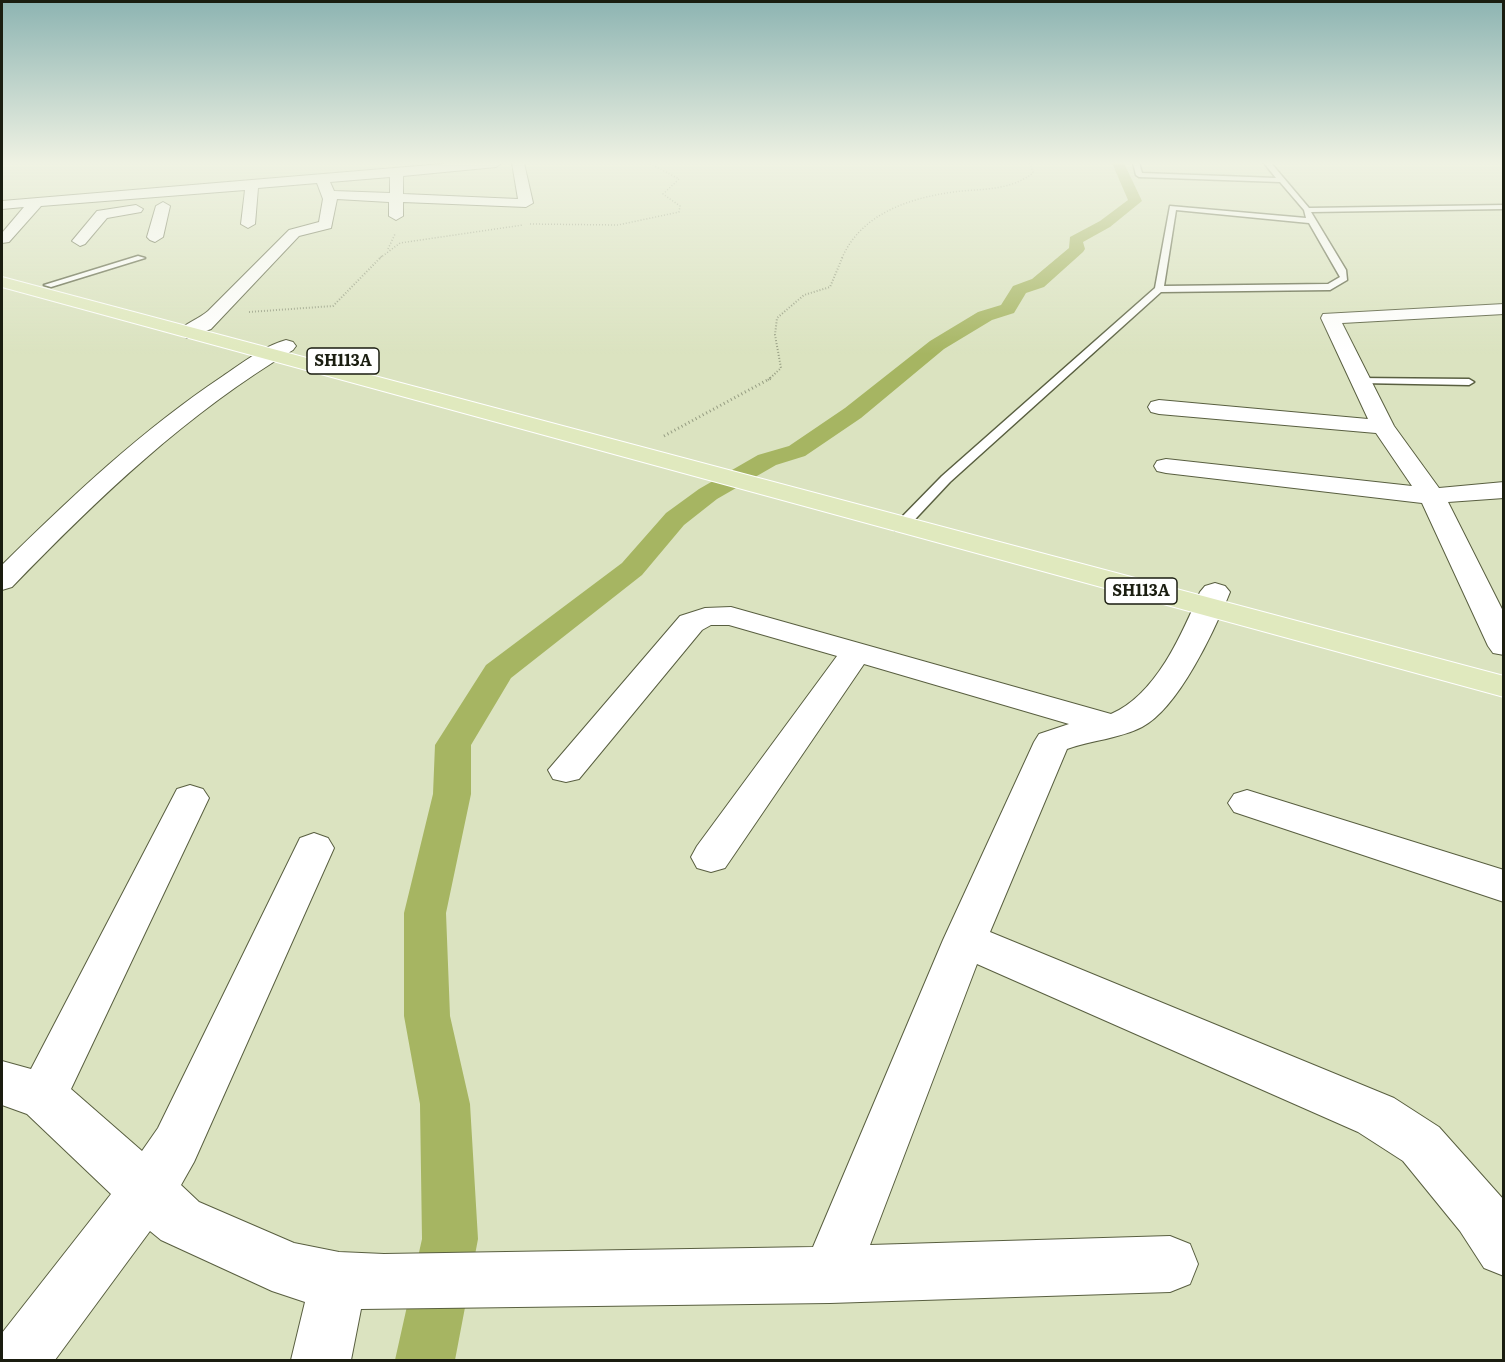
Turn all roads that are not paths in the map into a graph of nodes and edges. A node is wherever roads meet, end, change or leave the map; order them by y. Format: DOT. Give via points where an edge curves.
graph roads {
  1 [pos="15,227"];
  2 [pos="92,227"];
  3 [pos="158,227"];
  4 [pos="320,227"];
  5 [pos="1170,227"];
  6 [pos="1315,227"];
  7 [pos="155,237"];
  8 [pos="4,239"];
  9 [pos="80,241"];
  10 [pos="141,258"];
  11 [pos="2,272"];
  12 [pos="2,282"];
  13 [pos="48,285"];
  14 [pos="1159,290"];
  15 [pos="1503,309"];
  16 [pos="202,324"];
  17 [pos="279,350"];
  18 [pos="1360,380"];
  19 [pos="1469,382"];
  20 [pos="1159,407"];
  21 [pos="1383,427"];
  22 [pos="678,458"];
  23 [pos="1166,466"];
  24 [pos="1503,490"];
  25 [pos="1432,496"];
  26 [pos="907,519"];
  27 [pos="2,581"];
  28 [pos="1212,600"];
  29 [pos="1503,646"];
  30 [pos="856,652"];
  31 [pos="1503,666"];
  32 [pos="1503,687"];
  33 [pos="1108,725"];
  34 [pos="566,770"];
  35 [pos="190,798"];
  36 [pos="1247,803"];
  37 [pos="314,848"];
  38 [pos="711,857"];
  39 [pos="1503,885"];
  40 [pos="965,940"];
  41 [pos="16,1093"];
  42 [pos="147,1191"];
  43 [pos="1503,1248"];
  44 [pos="1170,1264"];
  45 [pos="830,1275"];
  46 [pos="361,1281"];
  47 [pos="18,1360"];
  48 [pos="321,1360"];
  1 -- 8 [label="street"];
  2 -- 9 [label="street"];
  3 -- 7 [label="street"];
  4 -- 16 [label="street" via="294,233"];
  5 -- 14 [label="lane"];
  6 -- 14 [label="lane" via="1342,270 1344,278 1330,287"];
  10 -- 13 [label="lane"];
  11 -- 13 [label="main road, SH113A"];
  12 -- 16 [label="main road, SH113A"];
  13 -- 16 [label="main road, SH113A"];
  14 -- 26 [label="lane" via="946,479"];
  15 -- 18 [label="street" via="1329,318"];
  16 -- 17 [label="main road, SH113A"];
  17 -- 22 [label="main road, SH113A"];
  17 -- 22 [label="main road, SH113A" via="651,443"];
  17 -- 27 [label="street" via="192,410 118,470"];
  18 -- 19 [label="lane"];
  18 -- 21 [label="street"];
  20 -- 21 [label="street"];
  21 -- 25 [label="street"];
  22 -- 26 [label="main road, SH113A"];
  23 -- 25 [label="street"];
  24 -- 25 [label="street"];
  25 -- 29 [label="street"];
  26 -- 28 [label="main road, SH113A"];
  28 -- 31 [label="main road, SH113A"];
  28 -- 32 [label="main road, SH113A"];
  28 -- 33 [label="street" via="1166,684 1150,705 1132,718"];
  30 -- 33 [label="street"];
  30 -- 34 [label="street" via="731,616 700,617"];
  30 -- 38 [label="street"];
  33 -- 40 [label="street" via="1074,732 1052,742"];
  35 -- 41 [label="street"];
  36 -- 39 [label="street"];
  37 -- 42 [label="street" via="176,1145"];
  40 -- 43 [label="street" via="1376,1115 1421,1144 1479,1212"];
  40 -- 45 [label="street"];
  41 -- 42 [label="street"];
  42 -- 46 [label="street" via="180,1221 292,1271"];
  42 -- 47 [label="street"];
  44 -- 45 [label="street"];
  45 -- 46 [label="street"];
  46 -- 48 [label="street"];
}
